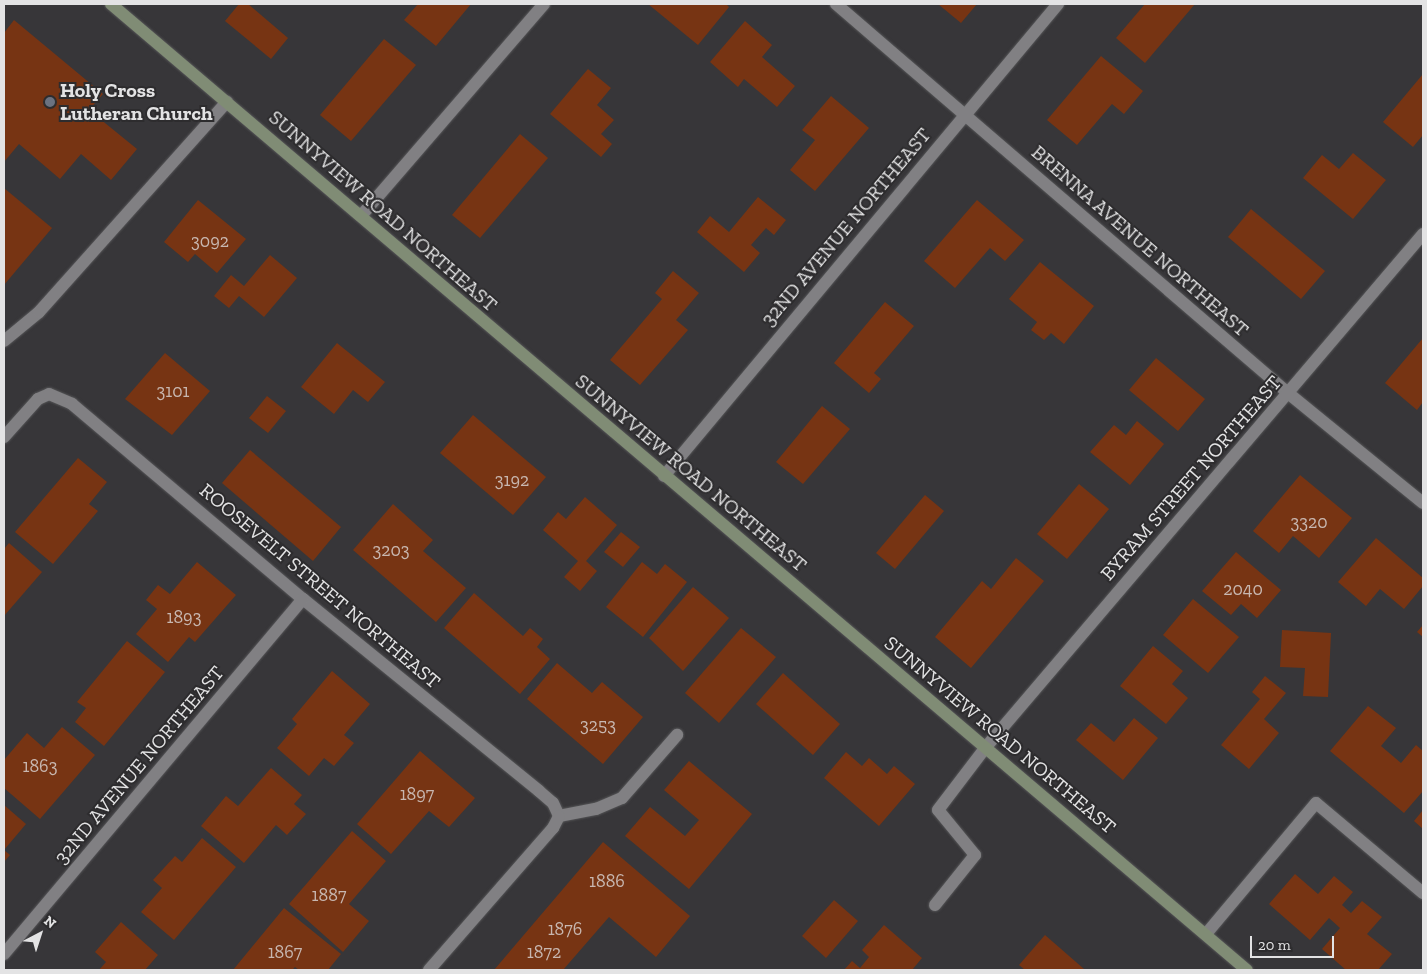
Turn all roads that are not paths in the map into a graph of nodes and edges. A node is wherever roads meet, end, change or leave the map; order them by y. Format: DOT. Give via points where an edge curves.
graph roads {
  1 [pos="111,4"];
  2 [pos="544,4"];
  3 [pos="836,4"];
  4 [pos="1058,4"];
  5 [pos="227,102"];
  6 [pos="964,114"];
  7 [pos="361,216"];
  8 [pos="1423,234"];
  9 [pos="4,341"];
  10 [pos="1288,393"];
  11 [pos="4,437"];
  12 [pos="664,476"];
  13 [pos="1423,503"];
  14 [pos="304,599"];
  15 [pos="677,735"];
  16 [pos="986,747"];
  17 [pos="559,816"];
  18 [pos="1423,892"];
  19 [pos="935,905"];
  20 [pos="1206,934"];
  21 [pos="4,954"];
  22 [pos="429,970"];
  23 [pos="1248,970"];
  1 -- 5 [label="main road, SUNNYVIEW ROAD NORTHEAST"];
  2 -- 7 [label="street"];
  3 -- 6 [label="street, BRENNA AVENUE NORTHEAST"];
  4 -- 6 [label="street, 32ND AVENUE NORTHEAST"];
  5 -- 7 [label="main road, SUNNYVIEW ROAD NORTHEAST"];
  5 -- 9 [label="street" via="38,312"];
  6 -- 10 [label="street, BRENNA AVENUE NORTHEAST"];
  6 -- 12 [label="street, 32ND AVENUE NORTHEAST"];
  7 -- 12 [label="main road, SUNNYVIEW ROAD NORTHEAST"];
  8 -- 10 [label="street, BYRAM STREET NORTHEAST"];
  10 -- 13 [label="street, BRENNA AVENUE NORTHEAST"];
  10 -- 16 [label="street, BYRAM STREET NORTHEAST"];
  11 -- 14 [label="street, ROOSEVELT STREET NORTHEAST" via="30,405 49,394 72,404"];
  12 -- 16 [label="main road, SUNNYVIEW ROAD NORTHEAST"];
  14 -- 17 [label="street, ROOSEVELT STREET NORTHEAST" via="539,791 552,803"];
  14 -- 21 [label="street, 32ND AVENUE NORTHEAST"];
  15 -- 17 [label="street" via="622,798 596,809"];
  16 -- 19 [label="street, BYRAM STREET NORTHEAST" via="938,810 975,855"];
  16 -- 20 [label="main road, SUNNYVIEW ROAD NORTHEAST"];
  17 -- 22 [label="street" via="553,828"];
  18 -- 20 [label="street" via="1316,803"];
  20 -- 23 [label="main road, SUNNYVIEW ROAD NORTHEAST"];
}
